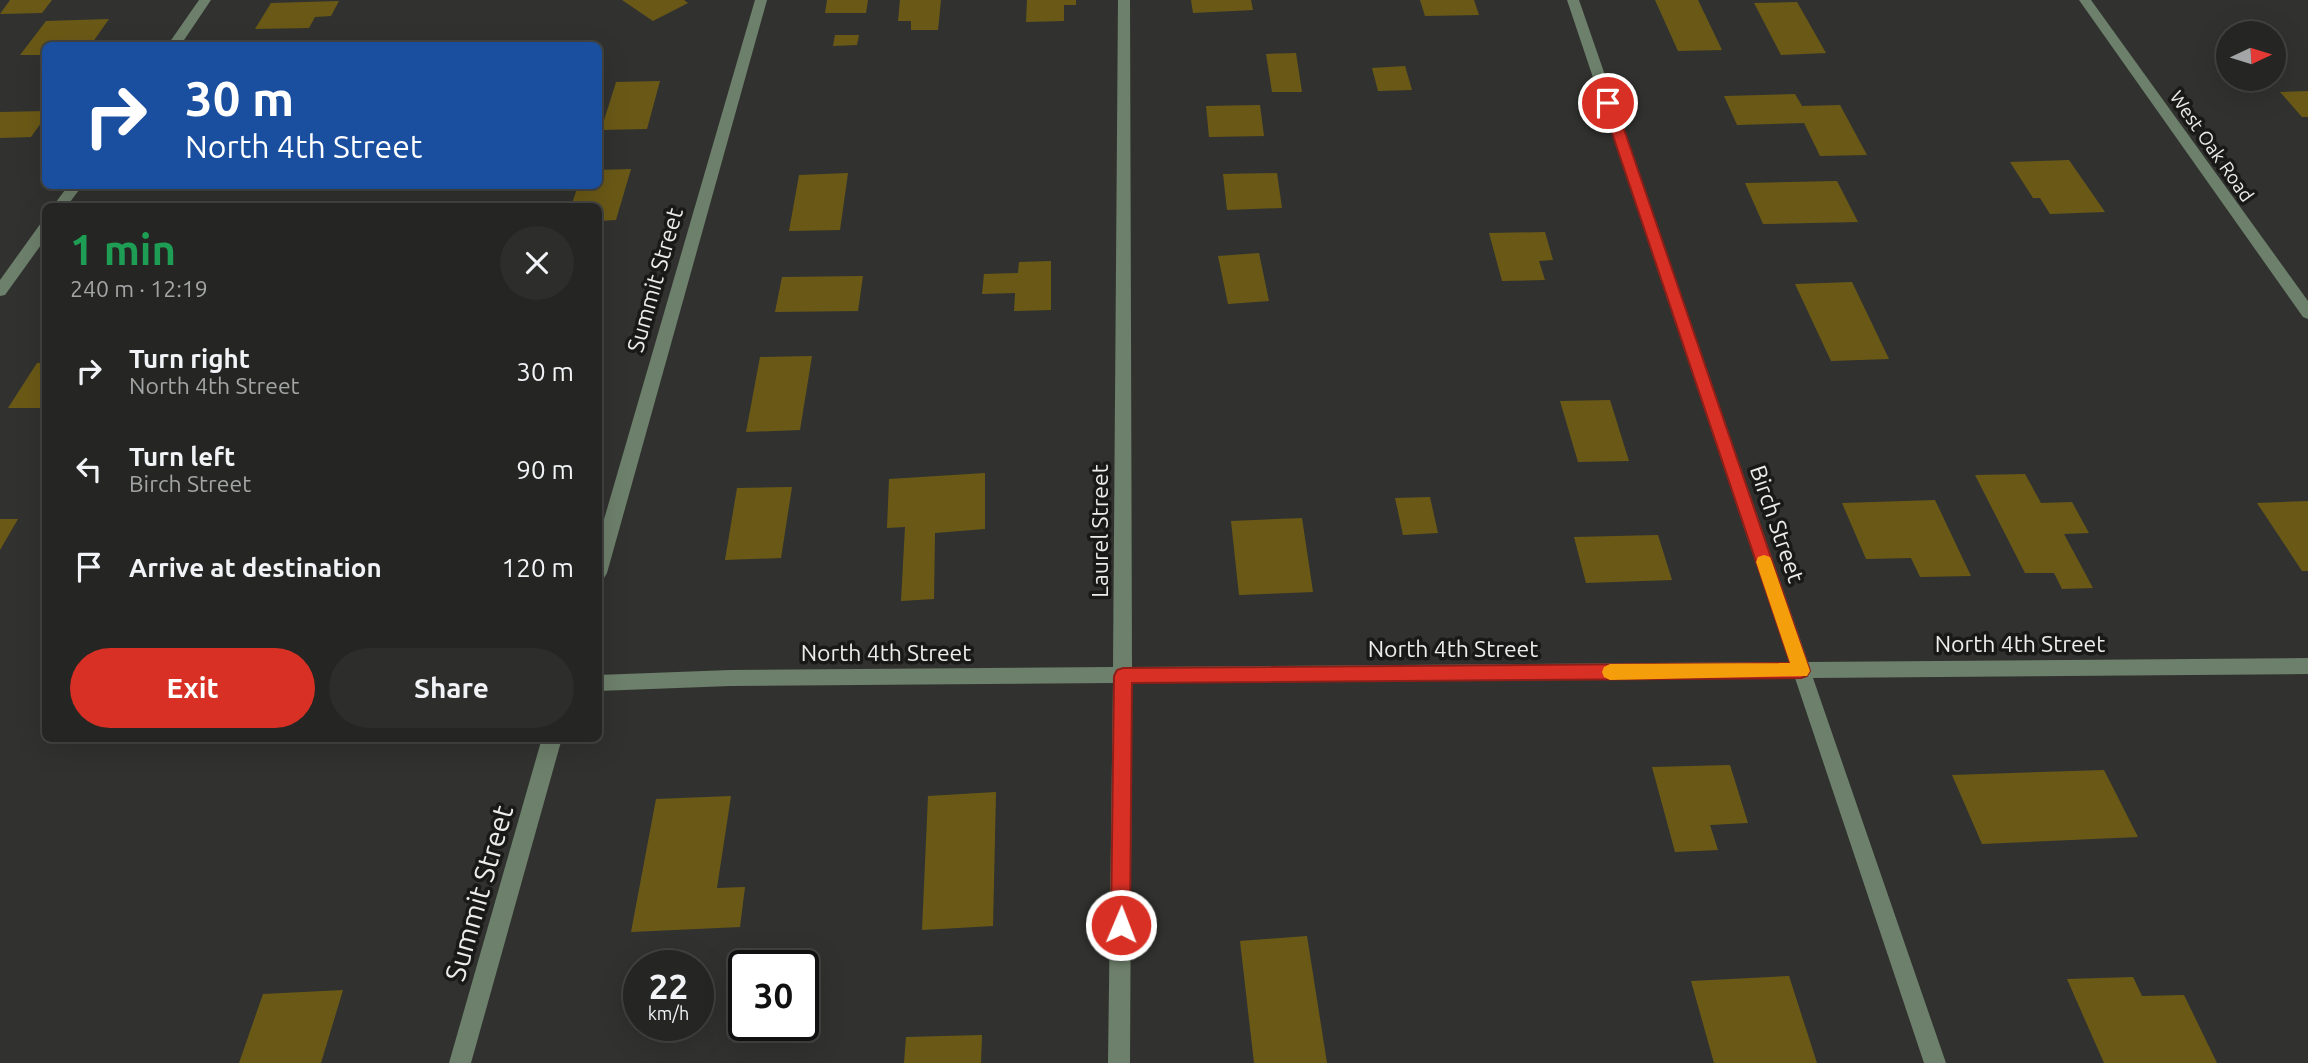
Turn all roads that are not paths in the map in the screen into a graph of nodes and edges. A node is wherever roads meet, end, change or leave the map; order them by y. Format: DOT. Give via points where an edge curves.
graph roads {
  1 [pos="205,0"];
  2 [pos="761,0"];
  3 [pos="1124,0"];
  4 [pos="1573,0"];
  5 [pos="2085,0"];
  6 [pos="176,42"];
  7 [pos="42,233"];
  8 [pos="0,291"];
  9 [pos="2308,313"];
  10 [pos="602,559"];
  11 [pos="2308,666"];
  12 [pos="1801,671"];
  13 [pos="1123,676"];
  14 [pos="602,683"];
  15 [pos="551,742"];
  16 [pos="460,1063"];
  17 [pos="1119,1063"];
  18 [pos="1935,1063"];
  1 -- 6 [label="street"];
  2 -- 10 [label="street, Summit Street"];
  3 -- 13 [label="street, Laurel Street"];
  4 -- 12 [label="street, Birch Street"];
  5 -- 9 [label="street, West Oak Road"];
  7 -- 8 [label="street"];
  11 -- 12 [label="street, North 4th Street"];
  12 -- 13 [label="street, North 4th Street"];
  12 -- 18 [label="street, Birch Street"];
  13 -- 14 [label="street, North 4th Street"];
  13 -- 17 [label="street, Laurel Street"];
  15 -- 16 [label="street, Summit Street"];
}
